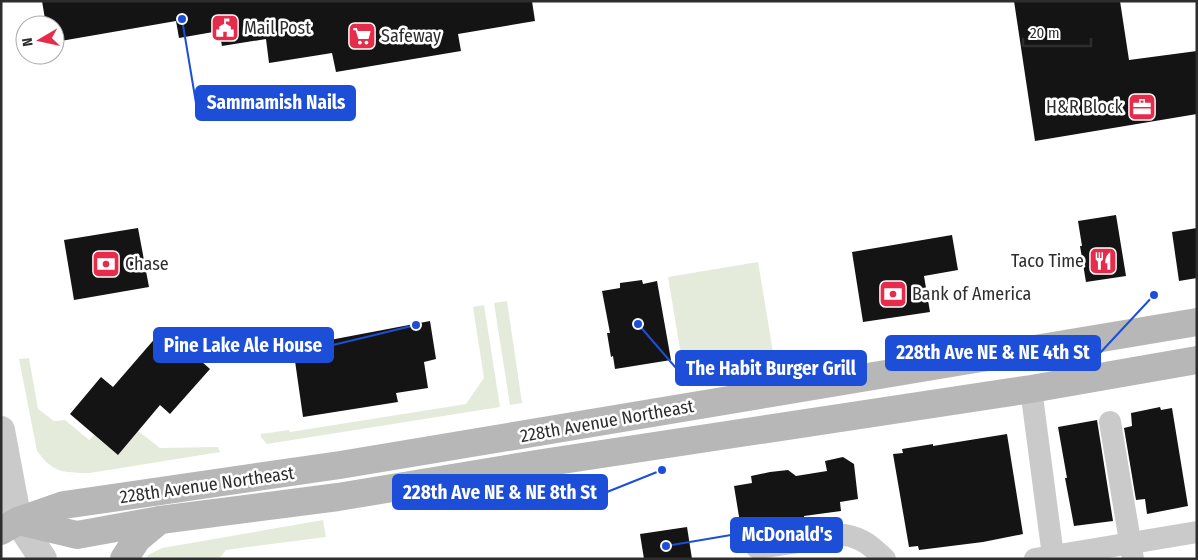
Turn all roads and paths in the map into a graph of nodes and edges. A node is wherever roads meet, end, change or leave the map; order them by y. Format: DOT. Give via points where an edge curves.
graph roads {
  1 [pos="1197,322"];
  2 [pos="1016,352"];
  3 [pos="1197,360"];
  4 [pos="1030,389"];
  5 [pos="906,407"];
  6 [pos="653,413"];
  7 [pos="1110,422"];
  8 [pos="1,430"];
  9 [pos="548,430"];
  10 [pos="549,462"];
  11 [pos="393,488"];
  12 [pos="160,520"];
  13 [pos="7,524"];
  14 [pos="1197,532"];
  15 [pos="757,548"];
  16 [pos="1132,551"];
  17 [pos="1044,557"];
  18 [pos="43,559"];
  19 [pos="124,559"];
  20 [pos="885,559"];
  1 -- 2 [label="main road, 228th Avenue Northeast"];
  2 -- 5 [label="main road" via="1012,371 1002,378 962,384"];
  2 -- 6 [label="main road, 228th Avenue Northeast"];
  3 -- 4 [label="main road, 228th Avenue Northeast"];
  4 -- 5 [label="main road, 228th Avenue Northeast"];
  4 -- 17 [label="street"];
  5 -- 10 [label="main road, 228th Avenue Northeast"];
  6 -- 9 [label="main road, 228th Avenue Northeast"];
  6 -- 10 [label="main road" via="628,429 556,448"];
  7 -- 16 [label="street"];
  8 -- 13 [label="street"];
  9 -- 11 [label="main road" via="516,451 423,473"];
  9 -- 13 [label="main road, 228th Avenue Northeast" via="235,482 64,506"];
  10 -- 11 [label="main road, 228th Avenue Northeast"];
  11 -- 12 [label="main road, 228th Avenue Northeast"];
  12 -- 13 [label="main road, 228th Avenue Northeast" via="77,535"];
  12 -- 19 [label="main road" via="137,539"];
  13 -- 18 [label="street"];
  14 -- 16 [label="street"];
  15 -- 20 [label="street" via="845,535 865,541"];
  16 -- 17 [label="street"];
}
